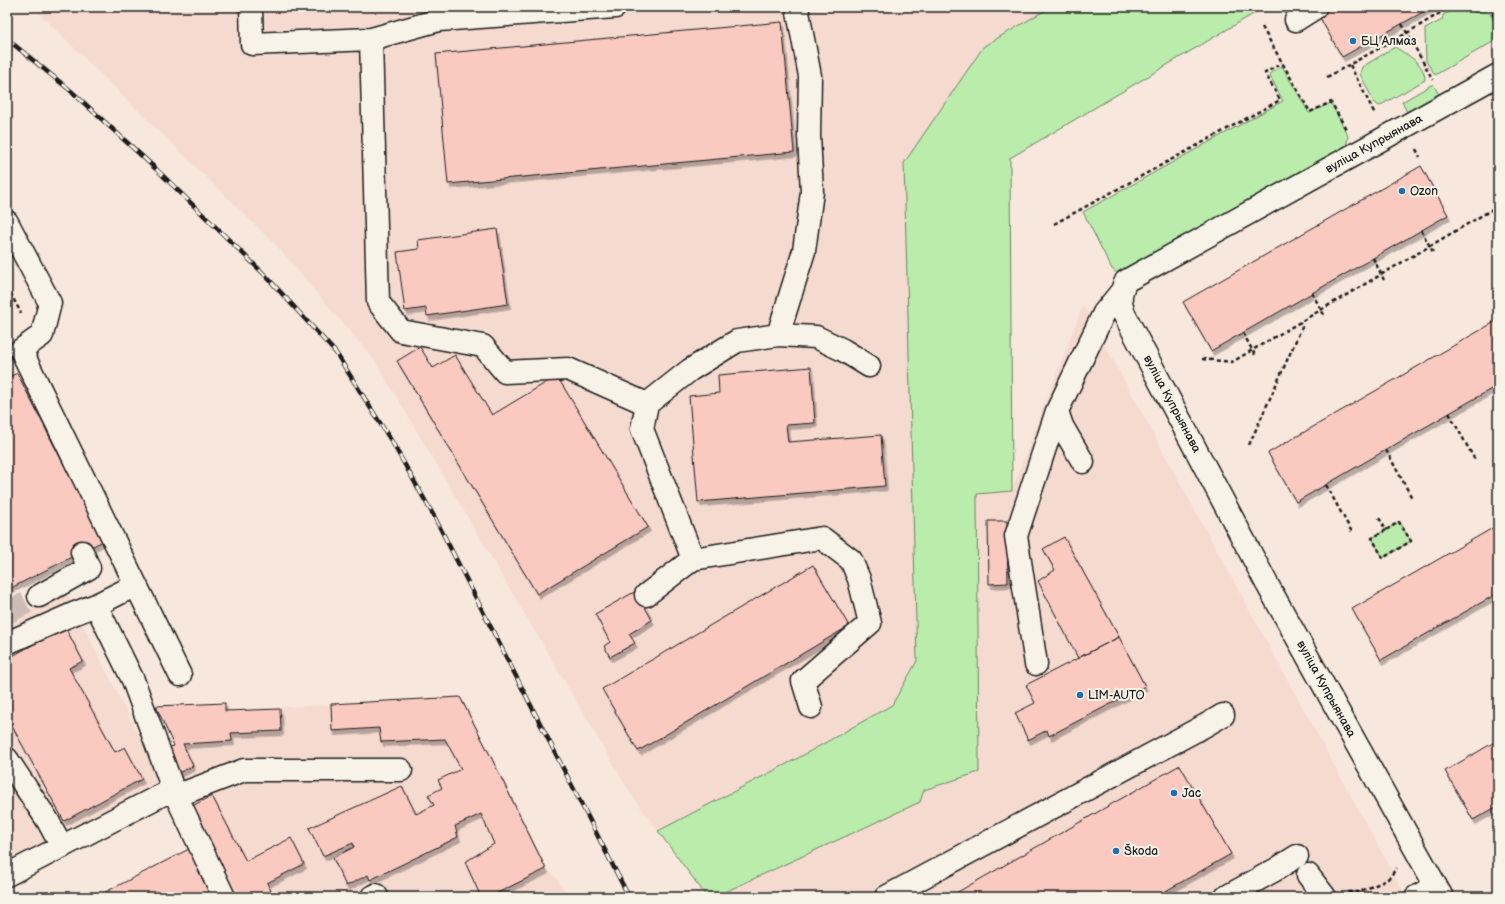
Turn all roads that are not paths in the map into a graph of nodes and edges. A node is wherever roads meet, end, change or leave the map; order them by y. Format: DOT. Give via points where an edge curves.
graph roads {
  1 [pos="251,7"];
  2 [pos="615,7"];
  3 [pos="797,7"];
  4 [pos="1315,8"];
  5 [pos="1296,20"];
  6 [pos="371,39"];
  7 [pos="1498,75"];
  8 [pos="7,222"];
  9 [pos="1121,292"];
  10 [pos="778,335"];
  11 [pos="14,354"];
  12 [pos="869,366"];
  13 [pos="647,404"];
  14 [pos="1057,410"];
  15 [pos="1083,462"];
  16 [pos="82,552"];
  17 [pos="693,559"];
  18 [pos="136,585"];
  19 [pos="646,595"];
  20 [pos="39,596"];
  21 [pos="96,605"];
  22 [pos="7,643"];
  23 [pos="1036,664"];
  24 [pos="180,675"];
  25 [pos="811,707"];
  26 [pos="1223,715"];
  27 [pos="7,759"];
  28 [pos="401,770"];
  29 [pos="173,789"];
  30 [pos="62,847"];
  31 [pos="1297,856"];
  32 [pos="7,875"];
  33 [pos="1308,875"];
  34 [pos="1439,892"];
  35 [pos="1334,893"];
  36 [pos="224,897"];
  37 [pos="372,897"];
  38 [pos="377,897"];
  39 [pos="886,897"];
  40 [pos="1226,897"];
  41 [pos="1416,897"];
  1 -- 6 [label="street" via="252,44"];
  2 -- 6 [label="street" via="439,20"];
  3 -- 10 [label="street" via="810,76 809,136 812,192 804,251"];
  4 -- 5 [label="street"];
  6 -- 13 [label="street" via="378,302 401,332 483,346 505,372 568,369"];
  7 -- 9 [label="street, вуліца Купрыянава" via="1126,282"];
  8 -- 11 [label="street" via="50,303 42,335"];
  9 -- 14 [label="street" via="1104,313"];
  9 -- 34 [label="street, вуліца Купрыянава" via="1124,314 1267,584"];
  10 -- 12 [label="street" via="816,337"];
  10 -- 13 [label="street" via="738,341 690,370"];
  11 -- 18 [label="street"];
  13 -- 17 [label="street" via="642,429"];
  14 -- 15 [label="street" via="1062,426"];
  14 -- 23 [label="street" via="1016,536"];
  16 -- 20 [label="street" via="89,568"];
  17 -- 19 [label="street"];
  17 -- 25 [label="street" via="822,538 851,560 859,579 870,623 804,681"];
  18 -- 21 [label="street"];
  18 -- 24 [label="street"];
  21 -- 22 [label="street"];
  21 -- 29 [label="street" via="133,680"];
  26 -- 39 [label="street"];
  27 -- 30 [label="street"];
  28 -- 29 [label="street" via="244,770 184,793"];
  29 -- 30 [label="street"];
  29 -- 36 [label="street"];
  30 -- 32 [label="street"];
  31 -- 40 [label="street"];
  33 -- 35 [label="street"];
  34 -- 41 [label="street"];
  37 -- 38 [label="street"];
}
